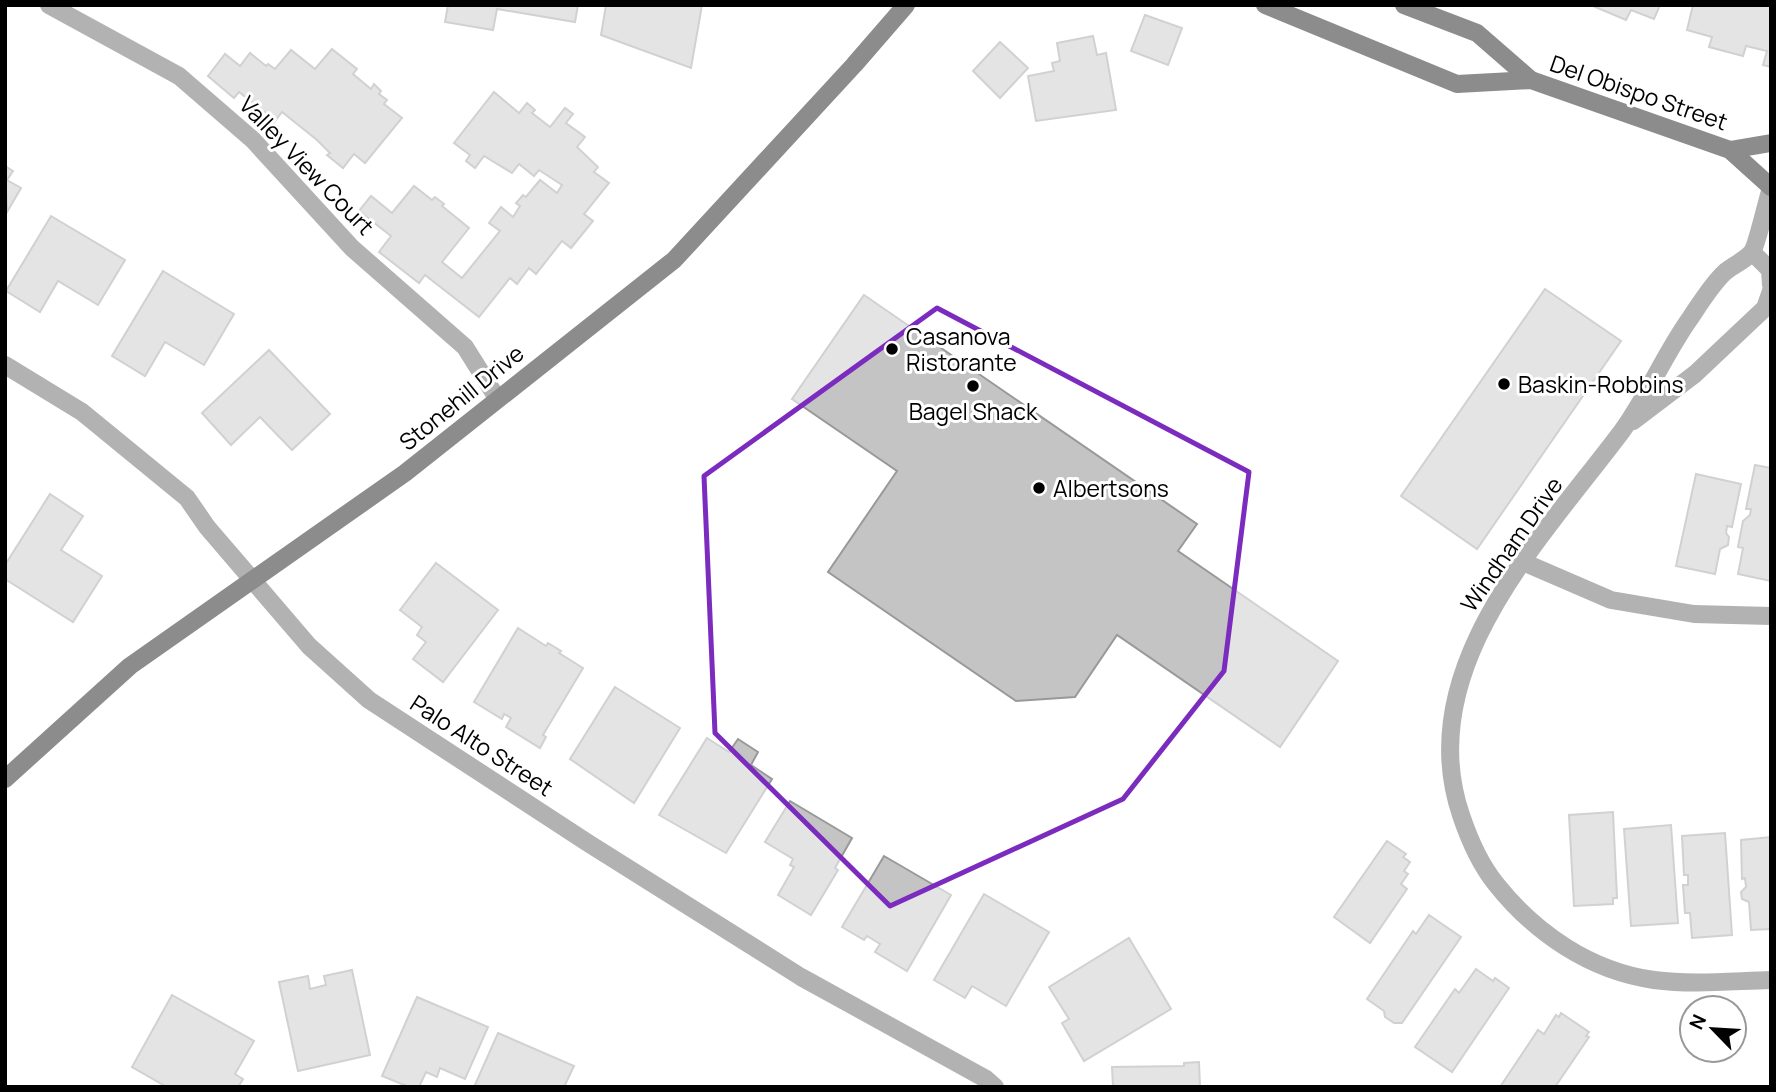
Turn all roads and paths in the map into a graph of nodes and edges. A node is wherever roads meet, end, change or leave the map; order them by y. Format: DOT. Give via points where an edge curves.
graph roads {
  1 [pos="50,5"];
  2 [pos="906,5"];
  3 [pos="1265,5"];
  4 [pos="1404,5"];
  5 [pos="1531,80"];
  6 [pos="1771,143"];
  7 [pos="1731,150"];
  8 [pos="1771,187"];
  9 [pos="1752,252"];
  10 [pos="1771,285"];
  11 [pos="1771,291"];
  12 [pos="5,365"];
  13 [pos="498,398"];
  14 [pos="1625,427"];
  15 [pos="1523,562"];
  16 [pos="254,581"];
  17 [pos="1771,616"];
  18 [pos="5,779"];
  19 [pos="1771,980"];
  20 [pos="995,1087"];
  1 -- 13 [label="street, Valley View Court" via="180,76 253,140 352,247 466,347"];
  2 -- 13 [label="main road, Stonehill Drive" via="674,260"];
  3 -- 5 [label="main road, Del Obispo Street" via="1457,84"];
  4 -- 5 [label="main road, Del Obispo Street" via="1476,33"];
  5 -- 7 [label="main road, Del Obispo Street"];
  6 -- 7 [label="main road, Del Obispo Street"];
  7 -- 8 [label="main road, Del Obispo Street"];
  8 -- 9 [label="street"];
  9 -- 10 [label="street" via="1770,270"];
  9 -- 14 [label="street, Windham Drive" via="1724,273 1689,319"];
  11 -- 14 [label="street, Windham Drive" via="1765,308 1695,374"];
  12 -- 16 [label="street, Palo Alto Street" via="82,412 187,498"];
  13 -- 16 [label="main road, Stonehill Drive" via="405,473"];
  14 -- 15 [label="street, Windham Drive"];
  15 -- 17 [label="street" via="1611,600 1694,614"];
  15 -- 19 [label="street, Windham Drive" via="1484,624 1454,702 1450,750 1454,796 1469,841 1514,907 1544,934 1578,955 1653,980"];
  16 -- 18 [label="main road, Stonehill Drive" via="130,666"];
  16 -- 20 [label="street, Palo Alto Street" via="309,646 369,700 802,977"];
}
